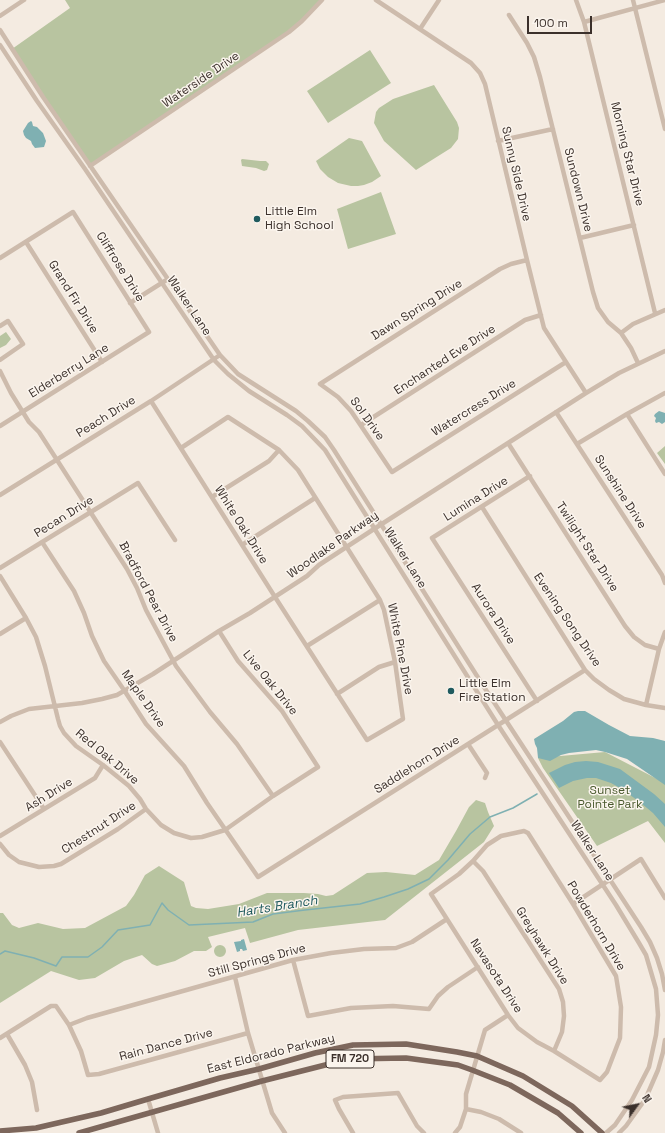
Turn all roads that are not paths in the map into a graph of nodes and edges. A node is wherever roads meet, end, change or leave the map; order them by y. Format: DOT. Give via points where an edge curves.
graph roads {
  1 [pos="24,0"];
  2 [pos="322,0"];
  3 [pos="376,0"];
  4 [pos="439,0"];
  5 [pos="576,0"];
  6 [pos="633,0"];
  7 [pos="665,0"];
  8 [pos="635,9"];
  9 [pos="509,15"];
  10 [pos="0,16"];
  11 [pos="584,22"];
  12 [pos="420,29"];
  13 [pos="0,30"];
  14 [pos="0,34"];
  15 [pos="0,45"];
  16 [pos="12,49"];
  17 [pos="43,97"];
  18 [pos="37,101"];
  19 [pos="552,129"];
  20 [pos="665,129"];
  21 [pos="498,141"];
  22 [pos="91,166"];
  23 [pos="85,169"];
  24 [pos="634,225"];
  25 [pos="580,238"];
  26 [pos="26,242"];
  27 [pos="0,258"];
  28 [pos="526,260"];
  29 [pos="168,279"];
  30 [pos="161,283"];
  31 [pos="130,303"];
  32 [pos="665,310"];
  33 [pos="655,313"];
  34 [pos="541,315"];
  35 [pos="0,326"];
  36 [pos="149,332"];
  37 [pos="621,333"];
  38 [pos="665,351"];
  39 [pos="220,354"];
  40 [pos="0,360"];
  41 [pos="214,360"];
  42 [pos="102,362"];
  43 [pos="566,362"];
  44 [pos="638,363"];
  45 [pos="0,372"];
  46 [pos="320,384"];
  47 [pos="586,393"];
  48 [pos="665,393"];
  49 [pos="151,401"];
  50 [pos="23,412"];
  51 [pos="556,412"];
  52 [pos="627,414"];
  53 [pos="361,425"];
  54 [pos="0,426"];
  55 [pos="508,443"];
  56 [pos="577,444"];
  57 [pos="181,448"];
  58 [pos="279,450"];
  59 [pos="57,460"];
  60 [pos="392,472"];
  61 [pos="665,474"];
  62 [pos="530,476"];
  63 [pos="0,495"];
  64 [pos="212,497"];
  65 [pos="315,498"];
  66 [pos="482,507"];
  67 [pos="90,512"];
  68 [pos="381,524"];
  69 [pos="374,529"];
  70 [pos="432,538"];
  71 [pos="176,540"];
  72 [pos="42,542"];
  73 [pos="242,545"];
  74 [pos="346,547"];
  75 [pos="0,568"];
  76 [pos="0,576"];
  77 [pos="665,583"];
  78 [pos="275,597"];
  79 [pos="380,600"];
  80 [pos="26,618"];
  81 [pos="219,631"];
  82 [pos="665,632"];
  83 [pos="0,634"];
  84 [pos="307,646"];
  85 [pos="659,649"];
  86 [pos="173,660"];
  87 [pos="395,662"];
  88 [pos="585,670"];
  89 [pos="124,690"];
  90 [pos="337,694"];
  91 [pos="537,701"];
  92 [pos="646,705"];
  93 [pos="54,706"];
  94 [pos="665,708"];
  95 [pos="506,721"];
  96 [pos="0,722"];
  97 [pos="498,725"];
  98 [pos="366,740"];
  99 [pos="0,742"];
  100 [pos="468,744"];
  101 [pos="103,765"];
  102 [pos="318,767"];
  103 [pos="485,778"];
  104 [pos="273,796"];
  105 [pos="44,809"];
  106 [pos="146,809"];
  107 [pos="225,830"];
  108 [pos="0,836"];
  109 [pos="0,844"];
  110 [pos="473,861"];
  111 [pos="258,877"];
  112 [pos="610,880"];
  113 [pos="602,885"];
  114 [pos="665,898"];
  115 [pos="573,904"];
  116 [pos="447,919"];
  117 [pos="293,960"];
  118 [pos="478,967"];
  119 [pos="235,977"];
  120 [pos="665,990"];
  121 [pos="508,1015"];
  122 [pos="69,1025"];
  123 [pos="248,1033"];
  124 [pos="7,1034"];
  125 [pos="0,1038"];
  126 [pos="665,1040"];
  127 [pos="554,1051"];
  128 [pos="477,1056"];
  129 [pos="259,1069"];
  130 [pos="472,1070"];
  131 [pos="600,1080"];
  132 [pos="262,1081"];
  133 [pos="148,1099"];
  134 [pos="466,1109"];
  135 [pos="37,1110"];
  136 [pos="152,1112"];
  137 [pos="0,1131"];
  138 [pos="79,1133"];
  139 [pos="158,1133"];
  140 [pos="284,1133"];
  141 [pos="353,1133"];
  142 [pos="424,1133"];
  143 [pos="455,1133"];
  144 [pos="521,1133"];
  145 [pos="581,1133"];
  146 [pos="602,1133"];
  147 [pos="606,1133"];
  148 [pos="619,1133"];
  1 -- 10 [label="street"];
  2 -- 22 [label="street, Waterside Drive" via="289,32"];
  3 -- 12 [label="street, Sunny Side Drive"];
  4 -- 12 [label="street"];
  5 -- 11 [label="street, Morning Star Drive"];
  6 -- 8 [label="street"];
  7 -- 8 [label="street"];
  8 -- 11 [label="street"];
  8 -- 20 [label="street"];
  9 -- 19 [label="street, Sundown Drive" via="534,57"];
  11 -- 24 [label="street, Morning Star Drive"];
  12 -- 21 [label="street, Sunny Side Drive" via="471,63 480,73 485,84"];
  13 -- 16 [label="street, Walker Lane"];
  14 -- 16 [label="street"];
  15 -- 18 [label="street, Walker Lane"];
  16 -- 17 [label="street, Walker Lane"];
  17 -- 18 [label="street"];
  17 -- 22 [label="street, Walker Lane"];
  18 -- 23 [label="street, Walker Lane"];
  19 -- 21 [label="street"];
  19 -- 25 [label="street, Sundown Drive"];
  21 -- 28 [label="street, Sunny Side Drive"];
  22 -- 23 [label="street, Waterside Drive"];
  22 -- 29 [label="street, Walker Lane"];
  23 -- 30 [label="street, Walker Lane"];
  24 -- 25 [label="street"];
  24 -- 33 [label="street, Morning Star Drive"];
  25 -- 37 [label="street, Sundown Drive" via="598,308 608,322"];
  26 -- 27 [label="street"];
  26 -- 31 [label="street, Cliffrose Drive" via="73,212"];
  26 -- 42 [label="street, Grand Fir Drive"];
  28 -- 34 [label="street, Sunny Side Drive"];
  28 -- 46 [label="street, Dawn Spring Drive" via="500,269"];
  29 -- 30 [label="street"];
  29 -- 39 [label="street, Walker Lane"];
  30 -- 31 [label="street"];
  30 -- 41 [label="street, Walker Lane"];
  31 -- 36 [label="street, Cliffrose Drive"];
  32 -- 33 [label="street"];
  33 -- 37 [label="street"];
  34 -- 43 [label="street, Sunny Side Drive" via="544,328"];
  34 -- 53 [label="street, Enchanted Eve Drive" via="525,320"];
  35 -- 40 [label="street" via="8,321 23,344"];
  36 -- 42 [label="street, Elderberry Lane"];
  37 -- 44 [label="street, Sundown Drive"];
  38 -- 44 [label="street, Woodlake Parkway"];
  39 -- 41 [label="street, Peach Drive"];
  39 -- 68 [label="street, Walker Lane" via="238,374 296,411 315,427 334,450"];
  41 -- 49 [label="street, Peach Drive"];
  41 -- 69 [label="street, Walker Lane" via="249,391 306,430 324,450"];
  42 -- 50 [label="street, Elderberry Lane"];
  43 -- 47 [label="street, Sunny Side Drive"];
  43 -- 60 [label="street, Watercress Drive"];
  44 -- 47 [label="street, Woodlake Parkway"];
  45 -- 50 [label="street, Bradford Pear Drive"];
  46 -- 53 [label="street, Sol Drive" via="338,397"];
  47 -- 51 [label="street, Woodlake Parkway"];
  48 -- 52 [label="street"];
  49 -- 57 [label="street, White Oak Drive"];
  49 -- 59 [label="street, Peach Drive"];
  50 -- 54 [label="street, Elderberry Lane"];
  50 -- 59 [label="street, Bradford Pear Drive"];
  51 -- 55 [label="street, Woodlake Parkway"];
  51 -- 56 [label="street, Sunshine Drive"];
  52 -- 56 [label="street"];
  52 -- 61 [label="street"];
  53 -- 60 [label="street, Sol Drive"];
  55 -- 62 [label="street, Twilight Star Drive"];
  55 -- 68 [label="street, Woodlake Parkway"];
  56 -- 77 [label="street, Sunshine Drive"];
  57 -- 58 [label="street, White Pine Drive" via="228,417"];
  57 -- 64 [label="street, White Oak Drive"];
  58 -- 64 [label="street" via="269,461"];
  58 -- 65 [label="street, White Pine Drive" via="298,470"];
  59 -- 63 [label="street, Peach Drive"];
  59 -- 67 [label="street, Bradford Pear Drive"];
  62 -- 66 [label="street, Lumina Drive"];
  62 -- 85 [label="street, Twilight Star Drive" via="625,626 645,645"];
  64 -- 73 [label="street, White Oak Drive"];
  65 -- 73 [label="street"];
  65 -- 74 [label="street, White Pine Drive"];
  66 -- 70 [label="street, Lumina Drive"];
  66 -- 88 [label="street, Evening Song Drive"];
  67 -- 71 [label="street, Pecan Drive" via="138,483"];
  67 -- 72 [label="street, Pecan Drive"];
  67 -- 86 [label="street, Bradford Pear Drive" via="127,569"];
  68 -- 69 [label="street, Woodlake Parkway"];
  68 -- 95 [label="street, Walker Lane"];
  69 -- 74 [label="street, Woodlake Parkway"];
  69 -- 97 [label="street, Walker Lane"];
  70 -- 91 [label="street, Aurora Drive"];
  72 -- 75 [label="street, Pecan Drive"];
  72 -- 89 [label="street, Maple Drive" via="74,591 104,661"];
  73 -- 78 [label="street, White Oak Drive"];
  74 -- 78 [label="street, Woodlake Parkway"];
  74 -- 79 [label="street, White Pine Drive"];
  76 -- 80 [label="street, Red Oak Drive"];
  78 -- 81 [label="street, Woodlake Parkway"];
  78 -- 84 [label="street, White Oak Drive"];
  79 -- 84 [label="street"];
  79 -- 87 [label="street, White Pine Drive"];
  80 -- 83 [label="street"];
  80 -- 93 [label="street, Red Oak Drive" via="36,637"];
  81 -- 86 [label="street, Woodlake Parkway"];
  81 -- 102 [label="street, Live Oak Drive" via="238,662 282,710"];
  82 -- 85 [label="street"];
  84 -- 90 [label="street, White Oak Drive"];
  85 -- 92 [label="street"];
  86 -- 89 [label="street, Woodlake Parkway"];
  86 -- 104 [label="street, Bradford Pear Drive"];
  87 -- 90 [label="street" via="379,667"];
  87 -- 98 [label="street, White Pine Drive" via="403,719"];
  88 -- 91 [label="street, Saddlehorn Drive"];
  88 -- 92 [label="street, Evening Song Drive" via="624,699"];
  89 -- 93 [label="street, Woodlake Parkway" via="102,699"];
  89 -- 107 [label="street, Maple Drive" via="146,724 184,766"];
  90 -- 98 [label="street, White Oak Drive"];
  91 -- 95 [label="street, Saddlehorn Drive"];
  92 -- 94 [label="street, Evening Song Drive"];
  93 -- 96 [label="street, Woodlake Parkway" via="21,711"];
  93 -- 101 [label="street, Red Oak Drive" via="60,726 69,739"];
  95 -- 97 [label="street, Saddlehorn Drive"];
  95 -- 112 [label="street, Walker Lane"];
  97 -- 100 [label="street, Saddlehorn Drive"];
  97 -- 113 [label="street, Walker Lane"];
  99 -- 105 [label="street"];
  100 -- 103 [label="street" via="487,773"];
  100 -- 111 [label="street, Saddlehorn Drive"];
  101 -- 105 [label="street, Ash Drive" via="95,778"];
  101 -- 106 [label="street, Red Oak Drive" via="129,786"];
  102 -- 104 [label="street, Red Oak Drive"];
  104 -- 107 [label="street, Red Oak Drive"];
  105 -- 108 [label="street, Ash Drive"];
  106 -- 107 [label="street, Red Oak Drive" via="161,825 184,837 202,837"];
  106 -- 109 [label="street, Chestnut Drive" via="65,862 54,866 39,867 19,862"];
  107 -- 111 [label="street, Maple Drive"];
  110 -- 115 [label="street, Powderhorn Drive" via="487,845 501,836 524,831 528,833"];
  110 -- 116 [label="street, Navasota Drive" via="431,894"];
  110 -- 127 [label="street, Greyhawk Drive" via="483,871 559,989 564,1016 562,1032"];
  112 -- 113 [label="street"];
  112 -- 114 [label="street" via="641,859"];
  112 -- 120 [label="street, Walker Lane" via="650,942 659,963"];
  113 -- 115 [label="street"];
  113 -- 147 [label="street, Walker Lane" via="646,955 656,988 658,1015 649,1067 632,1100 615,1125"];
  115 -- 131 [label="street, Powderhorn Drive" via="616,976 621,1007 620,1038 607,1072"];
  116 -- 117 [label="street, Still Springs Drive" via="412,942 396,948 338,952"];
  116 -- 118 [label="street, Navasota Drive"];
  117 -- 118 [label="street" via="308,1016 351,1008 429,1008 448,987"];
  117 -- 119 [label="street, Still Springs Drive"];
  118 -- 121 [label="street, Navasota Drive"];
  119 -- 122 [label="street, Still Springs Drive"];
  119 -- 123 [label="street"];
  121 -- 127 [label="street, Navasota Drive" via="518,1028"];
  121 -- 128 [label="street" via="485,1030"];
  122 -- 123 [label="street, Rain Dance Drive" via="88,1075"];
  122 -- 124 [label="street" via="56,1006 51,1006"];
  123 -- 129 [label="street"];
  124 -- 125 [label="street"];
  124 -- 135 [label="street" via="30,1076"];
  126 -- 148 [label="street" via="658,1070 648,1093"];
  127 -- 131 [label="street, Navasota Drive"];
  128 -- 129 [label="main road, East Eldorado Parkway" via="406,1044 353,1045"];
  128 -- 130 [label="street"];
  128 -- 146 [label="main road, East Eldorado Parkway" via="523,1076 560,1098"];
  129 -- 132 [label="street"];
  129 -- 133 [label="main road, East Eldorado Parkway"];
  130 -- 132 [label="main road, East Eldorado Parkway / FM 720" via="440,1062 406,1058 349,1059"];
  130 -- 134 [label="street" via="466,1094"];
  130 -- 145 [label="main road, East Eldorado Parkway / FM 720" via="510,1085 558,1113"];
  132 -- 136 [label="main road, East Eldorado Parkway / FM 720"];
  132 -- 140 [label="street" via="272,1113"];
  133 -- 136 [label="street"];
  133 -- 137 [label="main road, East Eldorado Parkway" via="36,1128"];
  134 -- 143 [label="street" via="460,1127"];
  134 -- 144 [label="street" via="498,1119"];
  136 -- 138 [label="main road, East Eldorado Parkway / FM 720"];
  136 -- 139 [label="street"];
  141 -- 142 [label="street" via="335,1100 343,1097 398,1093 417,1126"];
}
